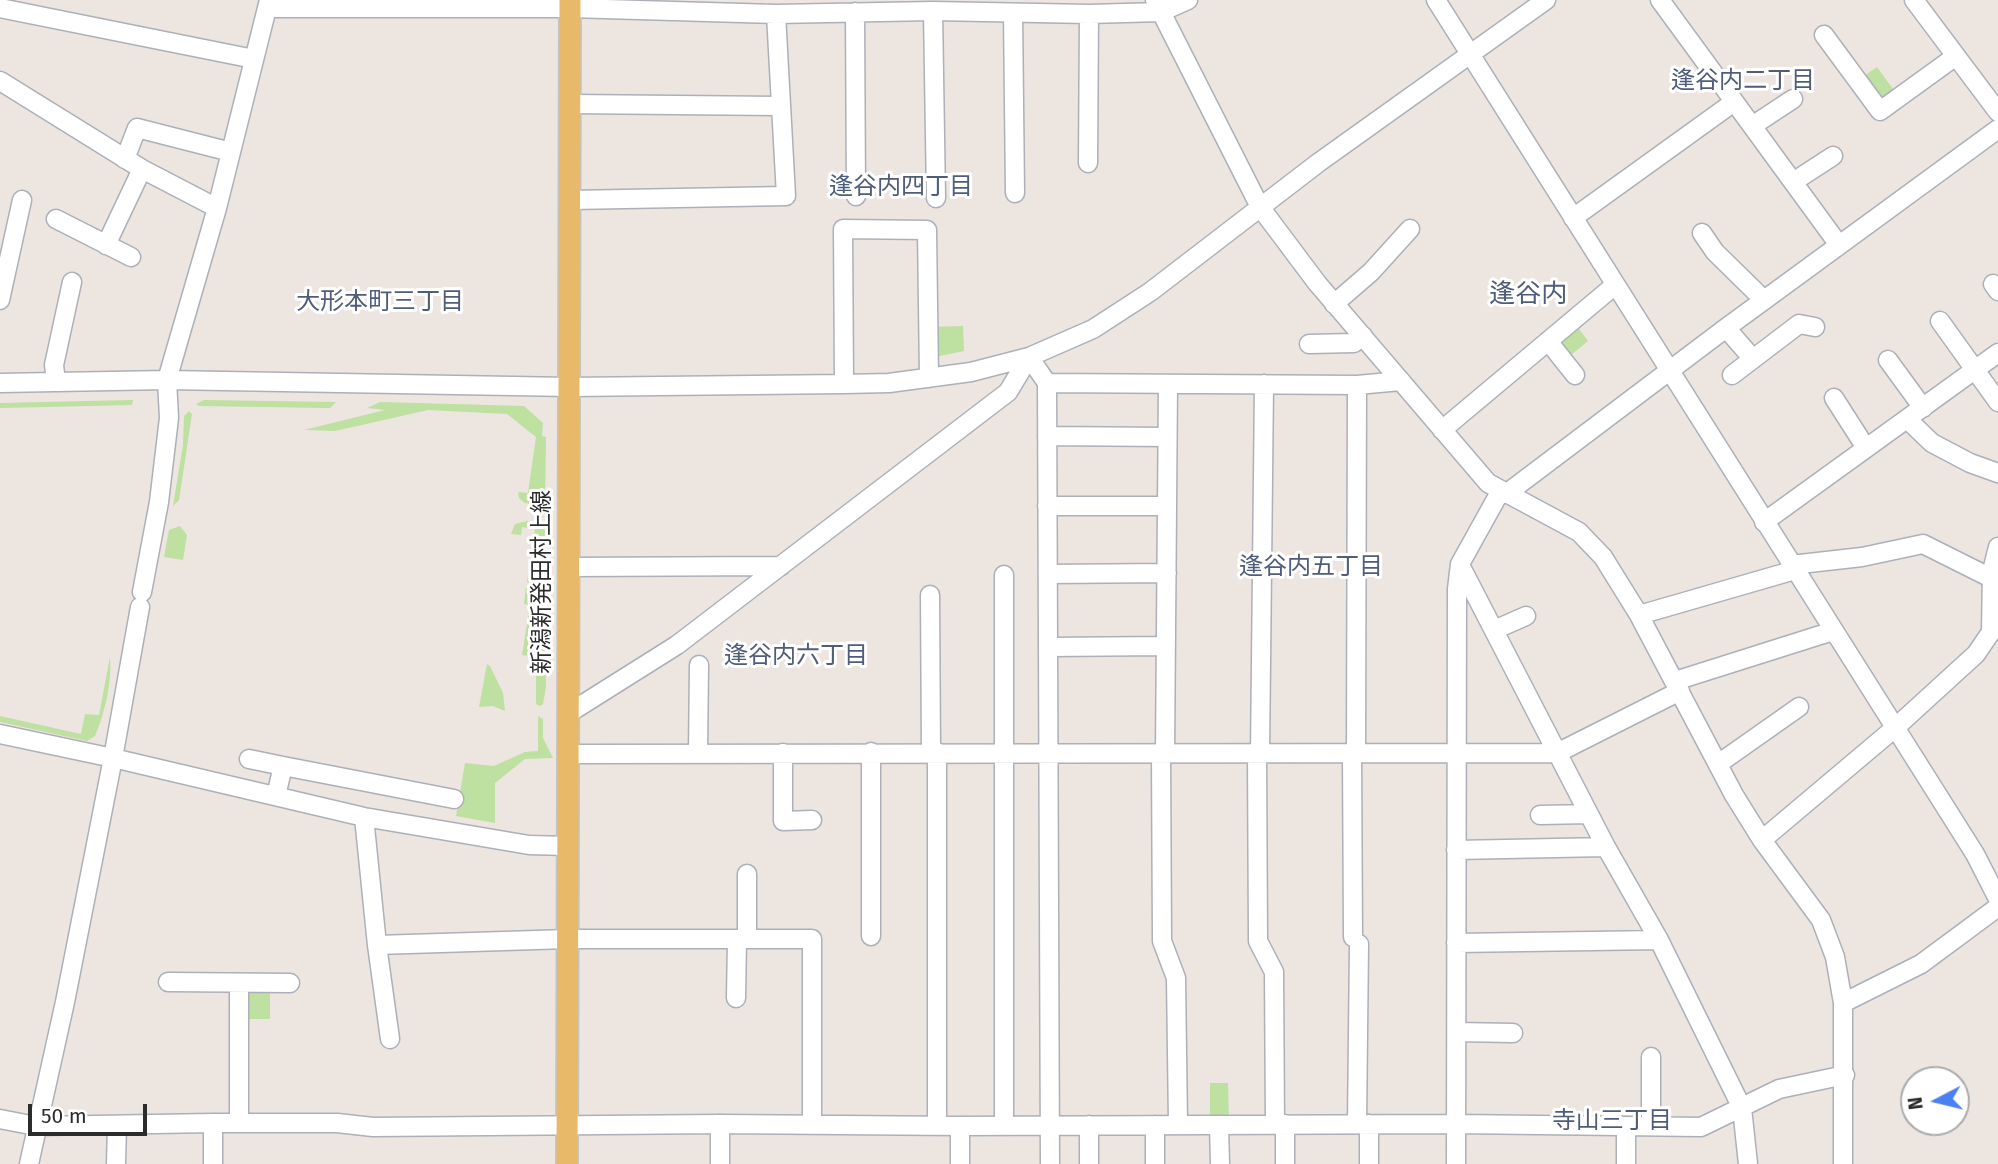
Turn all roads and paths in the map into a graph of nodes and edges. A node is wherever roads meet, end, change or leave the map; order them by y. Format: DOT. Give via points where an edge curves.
graph roads {
  1 [pos="1188,0"];
  2 [pos="1436,0"];
  3 [pos="1546,0"];
  4 [pos="1660,0"];
  5 [pos="1914,0"];
  6 [pos="268,4"];
  7 [pos="570,4"];
  8 [pos="979,6"];
  9 [pos="1158,6"];
  10 [pos="0,8"];
  11 [pos="847,8"];
  12 [pos="933,11"];
  13 [pos="1013,13"];
  14 [pos="776,14"];
  15 [pos="1089,14"];
  16 [pos="1824,35"];
  17 [pos="1471,54"];
  18 [pos="1956,56"];
  19 [pos="254,59"];
  20 [pos="0,81"];
  21 [pos="1793,99"];
  22 [pos="1734,102"];
  23 [pos="570,104"];
  24 [pos="780,106"];
  25 [pos="1998,112"];
  26 [pos="1752,126"];
  27 [pos="1998,129"];
  28 [pos="231,152"];
  29 [pos="1833,156"];
  30 [pos="125,159"];
  31 [pos="1088,163"];
  32 [pos="142,169"];
  33 [pos="1793,182"];
  34 [pos="1015,194"];
  35 [pos="856,196"];
  36 [pos="936,198"];
  37 [pos="22,200"];
  38 [pos="571,200"];
  39 [pos="1260,207"];
  40 [pos="217,208"];
  41 [pos="1573,218"];
  42 [pos="56,219"];
  43 [pos="1410,229"];
  44 [pos="1702,233"];
  45 [pos="106,245"];
  46 [pos="1839,246"];
  47 [pos="131,257"];
  48 [pos="72,282"];
  49 [pos="1615,285"];
  50 [pos="0,300"];
  51 [pos="1764,300"];
  52 [pos="1334,304"];
  53 [pos="1940,321"];
  54 [pos="1815,327"];
  55 [pos="1726,328"];
  56 [pos="1363,336"];
  57 [pos="1548,341"];
  58 [pos="1309,344"];
  59 [pos="1998,353"];
  60 [pos="1029,357"];
  61 [pos="1753,359"];
  62 [pos="1888,360"];
  63 [pos="1976,369"];
  64 [pos="1670,371"];
  65 [pos="1575,375"];
  66 [pos="1732,375"];
  67 [pos="929,378"];
  68 [pos="167,380"];
  69 [pos="1401,381"];
  70 [pos="56,382"];
  71 [pos="0,383"];
  72 [pos="1047,383"];
  73 [pos="844,384"];
  74 [pos="1168,384"];
  75 [pos="1264,384"];
  76 [pos="1357,385"];
  77 [pos="570,387"];
  78 [pos="1834,398"];
  79 [pos="1998,402"];
  80 [pos="1923,408"];
  81 [pos="1907,419"];
  82 [pos="1441,429"];
  83 [pos="1047,436"];
  84 [pos="1167,437"];
  85 [pos="1866,448"];
  86 [pos="1997,469"];
  87 [pos="1503,493"];
  88 [pos="1047,506"];
  89 [pos="1167,506"];
  90 [pos="1764,522"];
  91 [pos="1998,547"];
  92 [pos="1460,564"];
  93 [pos="781,566"];
  94 [pos="569,567"];
  95 [pos="1793,568"];
  96 [pos="1167,573"];
  97 [pos="1048,574"];
  98 [pos="1004,575"];
  99 [pos="1992,578"];
  100 [pos="930,595"];
  101 [pos="1639,615"];
  102 [pos="1526,616"];
  103 [pos="1494,630"];
  104 [pos="1833,631"];
  105 [pos="1166,646"];
  106 [pos="1048,648"];
  107 [pos="699,665"];
  108 [pos="1677,686"];
  109 [pos="1800,707"];
  110 [pos="569,713"];
  111 [pos="1896,727"];
  112 [pos="0,734"];
  113 [pos="783,752"];
  114 [pos="871,752"];
  115 [pos="934,752"];
  116 [pos="1004,752"];
  117 [pos="698,753"];
  118 [pos="1354,753"];
  119 [pos="1557,753"];
  120 [pos="569,754"];
  121 [pos="1049,754"];
  122 [pos="1163,754"];
  123 [pos="1258,754"];
  124 [pos="1456,754"];
  125 [pos="113,758"];
  126 [pos="249,760"];
  127 [pos="1718,764"];
  128 [pos="283,766"];
  129 [pos="331,775"];
  130 [pos="276,796"];
  131 [pos="454,799"];
  132 [pos="324,807"];
  133 [pos="1590,814"];
  134 [pos="1540,815"];
  135 [pos="364,817"];
  136 [pos="812,820"];
  137 [pos="1762,840"];
  138 [pos="568,846"];
  139 [pos="1606,847"];
  140 [pos="1456,850"];
  141 [pos="747,874"];
  142 [pos="1998,899"];
  143 [pos="1998,906"];
  144 [pos="871,936"];
  145 [pos="568,939"];
  146 [pos="742,939"];
  147 [pos="1659,940"];
  148 [pos="1456,943"];
  149 [pos="377,945"];
  150 [pos="168,982"];
  151 [pos="239,983"];
  152 [pos="290,983"];
  153 [pos="736,998"];
  154 [pos="1843,1003"];
  155 [pos="1457,1032"];
  156 [pos="1513,1032"];
  157 [pos="390,1039"];
  158 [pos="1651,1057"];
  159 [pos="1845,1075"];
  160 [pos="1742,1108"];
  161 [pos="0,1119"];
  162 [pos="214,1123"];
  163 [pos="239,1123"];
  164 [pos="720,1124"];
  165 [pos="1280,1124"];
  166 [pos="1363,1124"];
  167 [pos="1457,1124"];
  168 [pos="117,1125"];
  169 [pos="567,1125"];
  170 [pos="812,1125"];
  171 [pos="937,1125"];
  172 [pos="1004,1125"];
  173 [pos="1050,1125"];
  174 [pos="1089,1125"];
  175 [pos="1155,1125"];
  176 [pos="1178,1125"];
  177 [pos="1219,1125"];
  178 [pos="36,1126"];
  179 [pos="960,1126"];
  180 [pos="1626,1126"];
  181 [pos="1651,1126"];
  182 [pos="29,1164"];
  183 [pos="116,1164"];
  184 [pos="213,1164"];
  185 [pos="567,1164"];
  186 [pos="720,1164"];
  187 [pos="960,1164"];
  188 [pos="1050,1164"];
  189 [pos="1089,1164"];
  190 [pos="1155,1164"];
  191 [pos="1220,1164"];
  192 [pos="1285,1164"];
  193 [pos="1369,1164"];
  194 [pos="1456,1164"];
  195 [pos="1626,1164"];
  196 [pos="1748,1164"];
  197 [pos="1843,1164"];
  1 -- 9 [label="street"];
  2 -- 17 [label="street"];
  3 -- 17 [label="street"];
  4 -- 22 [label="street"];
  5 -- 18 [label="street"];
  6 -- 7 [label="street"];
  6 -- 19 [label="street"];
  7 -- 14 [label="street"];
  7 -- 23 [label="main road, 新潟新発田村上線"];
  8 -- 12 [label="street"];
  8 -- 13 [label="street"];
  9 -- 15 [label="street"];
  9 -- 39 [label="street"];
  10 -- 19 [label="street"];
  11 -- 12 [label="street"];
  11 -- 14 [label="street"];
  11 -- 35 [label="street"];
  12 -- 36 [label="street"];
  13 -- 15 [label="street"];
  13 -- 34 [label="street"];
  14 -- 24 [label="street"];
  15 -- 31 [label="street"];
  16 -- 18 [label="street" via="1880,111"];
  17 -- 39 [label="street"];
  17 -- 41 [label="street"];
  18 -- 25 [label="street"];
  19 -- 28 [label="street"];
  20 -- 30 [label="street"];
  21 -- 26 [label="street"];
  22 -- 26 [label="street"];
  22 -- 41 [label="street"];
  23 -- 24 [label="street"];
  23 -- 38 [label="main road, 新潟新発田村上線"];
  24 -- 38 [label="street" via="786,197"];
  26 -- 33 [label="street"];
  27 -- 46 [label="street"];
  28 -- 30 [label="street" via="137,128"];
  28 -- 40 [label="street"];
  29 -- 33 [label="street"];
  30 -- 32 [label="street"];
  32 -- 40 [label="street"];
  32 -- 45 [label="street"];
  33 -- 46 [label="street"];
  37 -- 50 [label="street"];
  38 -- 77 [label="main road, 新潟新発田村上線"];
  39 -- 52 [label="street"];
  39 -- 60 [label="street" via="1150,292 1093,329"];
  40 -- 68 [label="street"];
  41 -- 49 [label="street"];
  42 -- 45 [label="street"];
  43 -- 52 [label="street"];
  44 -- 51 [label="street"];
  45 -- 47 [label="street"];
  46 -- 51 [label="street"];
  48 -- 70 [label="street" via="54,365"];
  49 -- 57 [label="street"];
  49 -- 64 [label="street"];
  51 -- 55 [label="street"];
  52 -- 56 [label="street"];
  53 -- 63 [label="street"];
  54 -- 61 [label="street" via="1799,324"];
  55 -- 61 [label="street"];
  55 -- 64 [label="street"];
  56 -- 58 [label="street" via="1354,343"];
  56 -- 69 [label="street"];
  57 -- 65 [label="street"];
  57 -- 82 [label="street"];
  59 -- 63 [label="street"];
  60 -- 67 [label="street"];
  60 -- 72 [label="street"];
  60 -- 93 [label="street" via="1008,392"];
  61 -- 66 [label="street"];
  62 -- 80 [label="street"];
  63 -- 79 [label="street"];
  63 -- 80 [label="street"];
  64 -- 87 [label="street"];
  64 -- 90 [label="street"];
  67 -- 73 [label="street"];
  67 -- 73 [label="street" via="927,230 843,229"];
  68 -- 70 [label="street"];
  68 -- 77 [label="street"];
  68 -- 125 [label="street" via="169,418 159,502"];
  69 -- 76 [label="street"];
  69 -- 82 [label="street"];
  70 -- 71 [label="street"];
  72 -- 74 [label="street"];
  72 -- 83 [label="street"];
  73 -- 77 [label="street"];
  74 -- 75 [label="street"];
  74 -- 84 [label="street"];
  75 -- 76 [label="street"];
  75 -- 123 [label="street"];
  76 -- 118 [label="street"];
  77 -- 94 [label="main road, 新潟新発田村上線"];
  78 -- 85 [label="street"];
  80 -- 81 [label="street"];
  81 -- 85 [label="street"];
  81 -- 86 [label="street" via="1932,443 1970,463"];
  82 -- 87 [label="street" via="1488,483"];
  83 -- 84 [label="street"];
  83 -- 88 [label="street"];
  84 -- 89 [label="street"];
  85 -- 90 [label="street"];
  87 -- 92 [label="street"];
  87 -- 101 [label="street" via="1580,532 1603,557"];
  88 -- 89 [label="street"];
  88 -- 97 [label="street"];
  89 -- 96 [label="street"];
  90 -- 95 [label="street"];
  91 -- 99 [label="street"];
  92 -- 103 [label="street"];
  92 -- 124 [label="street"];
  93 -- 94 [label="street"];
  93 -- 110 [label="street" via="677,645"];
  94 -- 110 [label="main road, 新潟新発田村上線"];
  95 -- 99 [label="street" via="1923,544"];
  95 -- 101 [label="street"];
  95 -- 104 [label="street"];
  96 -- 97 [label="street"];
  96 -- 105 [label="street"];
  97 -- 106 [label="street"];
  98 -- 116 [label="street"];
  99 -- 111 [label="street" via="1991,632 1976,654"];
  100 -- 115 [label="street"];
  101 -- 108 [label="street"];
  102 -- 103 [label="street"];
  103 -- 119 [label="street"];
  104 -- 108 [label="street"];
  104 -- 111 [label="street"];
  105 -- 106 [label="street"];
  105 -- 122 [label="street"];
  106 -- 121 [label="street"];
  107 -- 117 [label="street"];
  108 -- 119 [label="street"];
  108 -- 127 [label="street"];
  109 -- 127 [label="street"];
  110 -- 120 [label="main road, 新潟新発田村上線"];
  111 -- 137 [label="street"];
  111 -- 142 [label="street"];
  112 -- 125 [label="street"];
  113 -- 114 [label="street"];
  113 -- 117 [label="street"];
  113 -- 136 [label="street" via="783,821"];
  114 -- 115 [label="street"];
  114 -- 144 [label="street"];
  115 -- 116 [label="street"];
  115 -- 171 [label="street"];
  116 -- 121 [label="street"];
  116 -- 172 [label="street"];
  117 -- 120 [label="street"];
  118 -- 123 [label="street"];
  118 -- 124 [label="street"];
  118 -- 166 [label="street"];
  119 -- 124 [label="street"];
  119 -- 133 [label="street"];
  120 -- 138 [label="main road, 新潟新発田村上線"];
  121 -- 122 [label="street"];
  121 -- 173 [label="street"];
  122 -- 123 [label="street"];
  122 -- 176 [label="street" via="1162,941 1176,978"];
  123 -- 165 [label="street" via="1258,941 1274,972"];
  124 -- 140 [label="street"];
  125 -- 130 [label="street"];
  125 -- 178 [label="street"];
  126 -- 128 [label="street"];
  127 -- 137 [label="street"];
  128 -- 129 [label="street"];
  128 -- 130 [label="street"];
  129 -- 131 [label="street"];
  129 -- 132 [label="street"];
  130 -- 132 [label="street"];
  132 -- 135 [label="street"];
  133 -- 134 [label="street"];
  133 -- 139 [label="street"];
  135 -- 138 [label="street" via="529,845"];
  135 -- 149 [label="street"];
  137 -- 154 [label="street" via="1821,920 1835,957"];
  138 -- 145 [label="main road, 新潟新発田村上線"];
  139 -- 140 [label="street"];
  139 -- 147 [label="street"];
  140 -- 148 [label="street"];
  141 -- 146 [label="street"];
  143 -- 154 [label="street" via="1921,964"];
  145 -- 146 [label="street"];
  145 -- 149 [label="street"];
  145 -- 169 [label="main road, 新潟新発田村上線"];
  146 -- 153 [label="street"];
  146 -- 170 [label="street" via="812,939"];
  147 -- 148 [label="street"];
  147 -- 160 [label="street"];
  148 -- 155 [label="street"];
  149 -- 157 [label="street"];
  150 -- 151 [label="street"];
  151 -- 152 [label="street"];
  151 -- 163 [label="street"];
  154 -- 159 [label="street"];
  155 -- 156 [label="street"];
  155 -- 167 [label="street"];
  158 -- 181 [label="street"];
  159 -- 160 [label="street" via="1779,1089"];
  159 -- 197 [label="street"];
  160 -- 181 [label="street" via="1701,1126"];
  160 -- 196 [label="street"];
  161 -- 178 [label="street"];
  162 -- 163 [label="street"];
  162 -- 168 [label="street"];
  162 -- 184 [label="street"];
  163 -- 169 [label="street"];
  164 -- 169 [label="street"];
  164 -- 170 [label="street"];
  164 -- 186 [label="street"];
  165 -- 166 [label="street"];
  165 -- 177 [label="street"];
  165 -- 192 [label="street"];
  166 -- 167 [label="street"];
  166 -- 193 [label="street"];
  167 -- 180 [label="street"];
  167 -- 194 [label="street"];
  168 -- 178 [label="street"];
  168 -- 183 [label="street"];
  169 -- 185 [label="main road, 新潟新発田村上線"];
  170 -- 171 [label="street"];
  171 -- 179 [label="street"];
  172 -- 173 [label="street"];
  172 -- 179 [label="street"];
  173 -- 174 [label="street"];
  173 -- 188 [label="street"];
  174 -- 175 [label="street"];
  174 -- 189 [label="street"];
  175 -- 176 [label="street"];
  175 -- 190 [label="street"];
  176 -- 177 [label="street"];
  177 -- 191 [label="street"];
  178 -- 182 [label="street"];
  179 -- 187 [label="street"];
  180 -- 181 [label="street"];
  180 -- 195 [label="street"];
}
